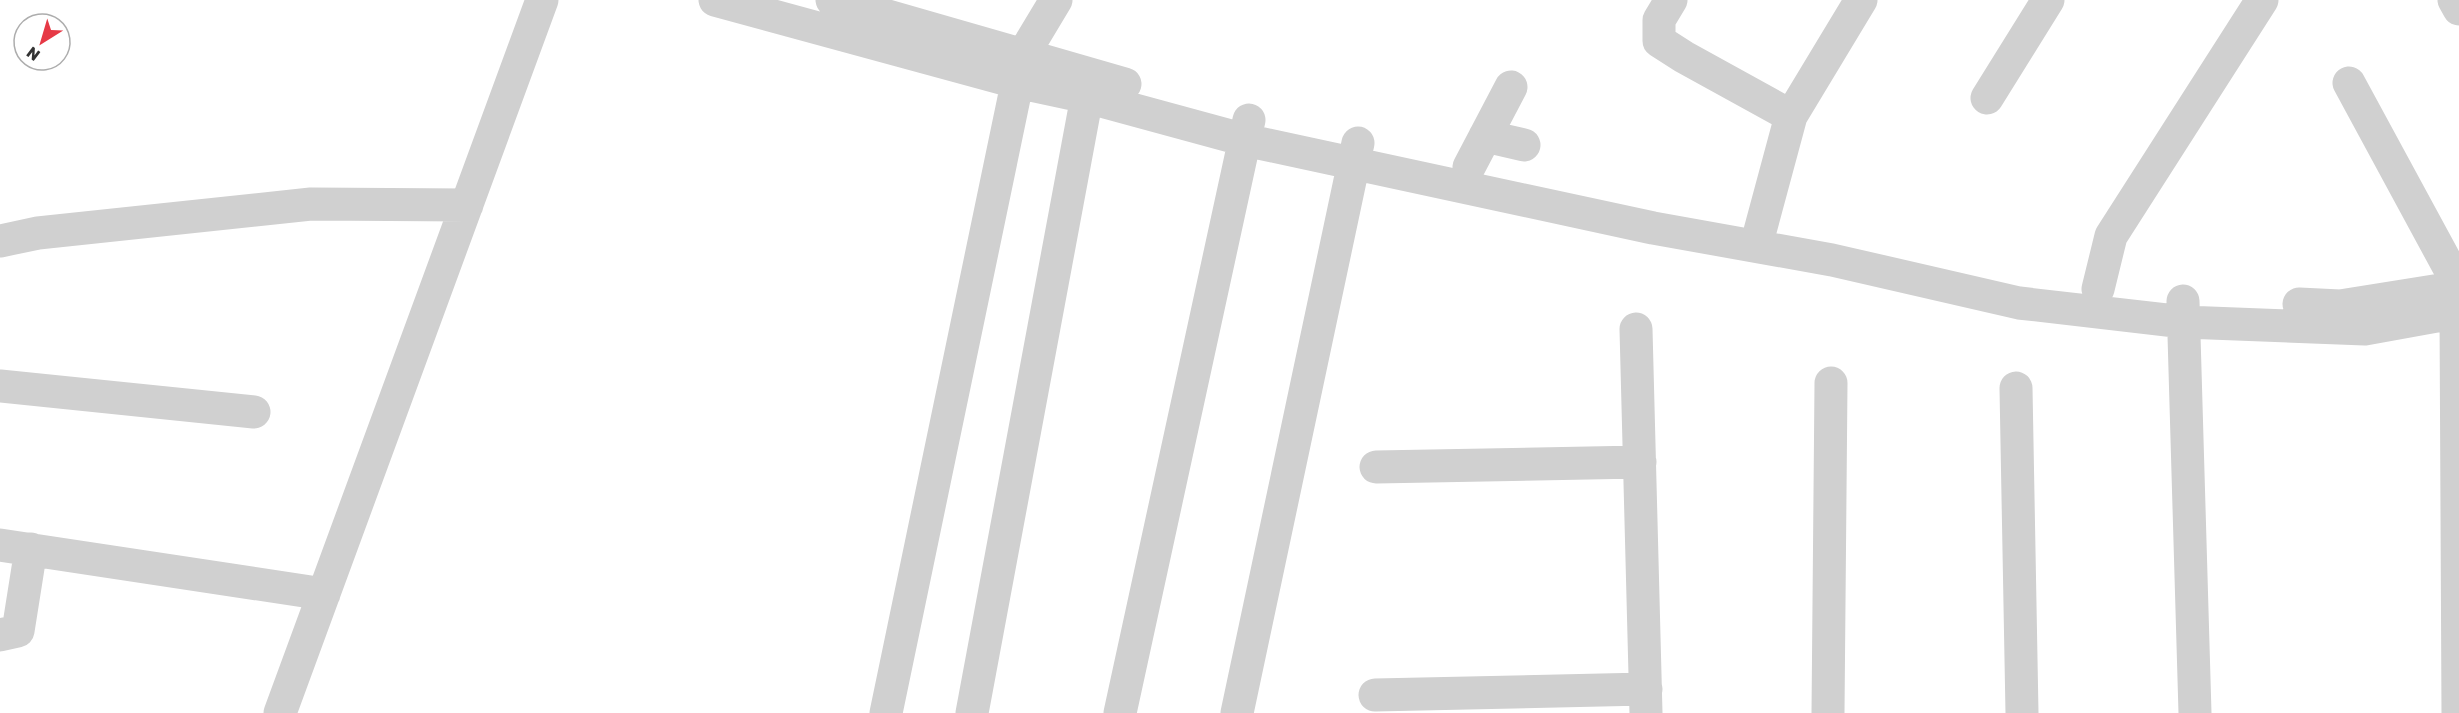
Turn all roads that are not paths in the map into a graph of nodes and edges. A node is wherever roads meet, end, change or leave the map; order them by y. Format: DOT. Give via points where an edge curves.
graph roads {
  1 [pos="542,0"];
  2 [pos="832,0"];
  3 [pos="1056,0"];
  4 [pos="1671,0"];
  5 [pos="1861,0"];
  6 [pos="2048,0"];
  7 [pos="2262,0"];
  8 [pos="2454,0"];
  9 [pos="725,1"];
  10 [pos="2459,9"];
  11 [pos="1020,68"];
  12 [pos="2349,83"];
  13 [pos="1089,86"];
  14 [pos="1511,87"];
  15 [pos="1987,98"];
  16 [pos="1791,116"];
  17 [pos="1247,130"];
  18 [pos="1485,136"];
  19 [pos="1524,145"];
  20 [pos="1356,154"];
  21 [pos="1469,167"];
  22 [pos="466,205"];
  23 [pos="1654,218"];
  24 [pos="1760,231"];
  25 [pos="0,241"];
  26 [pos="1832,253"];
  27 [pos="2098,289"];
  28 [pos="2458,299"];
  29 [pos="2183,311"];
  30 [pos="1636,329"];
  31 [pos="1831,383"];
  32 [pos="0,386"];
  33 [pos="2016,388"];
  34 [pos="254,412"];
  35 [pos="1640,462"];
  36 [pos="1376,467"];
  37 [pos="16,547"];
  38 [pos="324,594"];
  39 [pos="0,635"];
  40 [pos="1375,695"];
  41 [pos="1646,701"];
  42 [pos="280,713"];
  43 [pos="886,713"];
  44 [pos="972,713"];
  45 [pos="1120,713"];
  46 [pos="1237,713"];
  47 [pos="1828,713"];
  48 [pos="2022,713"];
  49 [pos="2195,713"];
  50 [pos="2458,713"];
  1 -- 22 [label="street"];
  2 -- 11 [label="street"];
  3 -- 11 [label="street"];
  4 -- 16 [label="street" via="1659,20 1659,41"];
  5 -- 16 [label="street"];
  6 -- 15 [label="street"];
  7 -- 27 [label="street" via="2111,237"];
  8 -- 10 [label="street"];
  9 -- 11 [label="street"];
  11 -- 13 [label="street"];
  11 -- 43 [label="street"];
  12 -- 28 [label="street"];
  13 -- 17 [label="street"];
  13 -- 44 [label="street"];
  14 -- 18 [label="street"];
  16 -- 24 [label="street"];
  17 -- 20 [label="street"];
  17 -- 45 [label="street"];
  18 -- 19 [label="street"];
  18 -- 21 [label="street"];
  20 -- 21 [label="street"];
  20 -- 23 [label="street"];
  20 -- 46 [label="street"];
  21 -- 23 [label="street"];
  22 -- 25 [label="street" via="311,204 38,233"];
  22 -- 38 [label="street"];
  23 -- 24 [label="street"];
  23 -- 26 [label="street"];
  24 -- 26 [label="street"];
  26 -- 27 [label="street" via="2020,282"];
  26 -- 29 [label="street" via="2019,303"];
  27 -- 29 [label="street"];
  28 -- 29 [label="street"];
  28 -- 50 [label="street"];
  29 -- 49 [label="street"];
  30 -- 35 [label="street"];
  31 -- 47 [label="street"];
  32 -- 34 [label="street"];
  33 -- 48 [label="street"];
  35 -- 36 [label="street"];
  35 -- 41 [label="street"];
  37 -- 38 [label="street"];
  37 -- 39 [label="street" via="18,631"];
  38 -- 42 [label="street"];
  40 -- 41 [label="street"];
}
